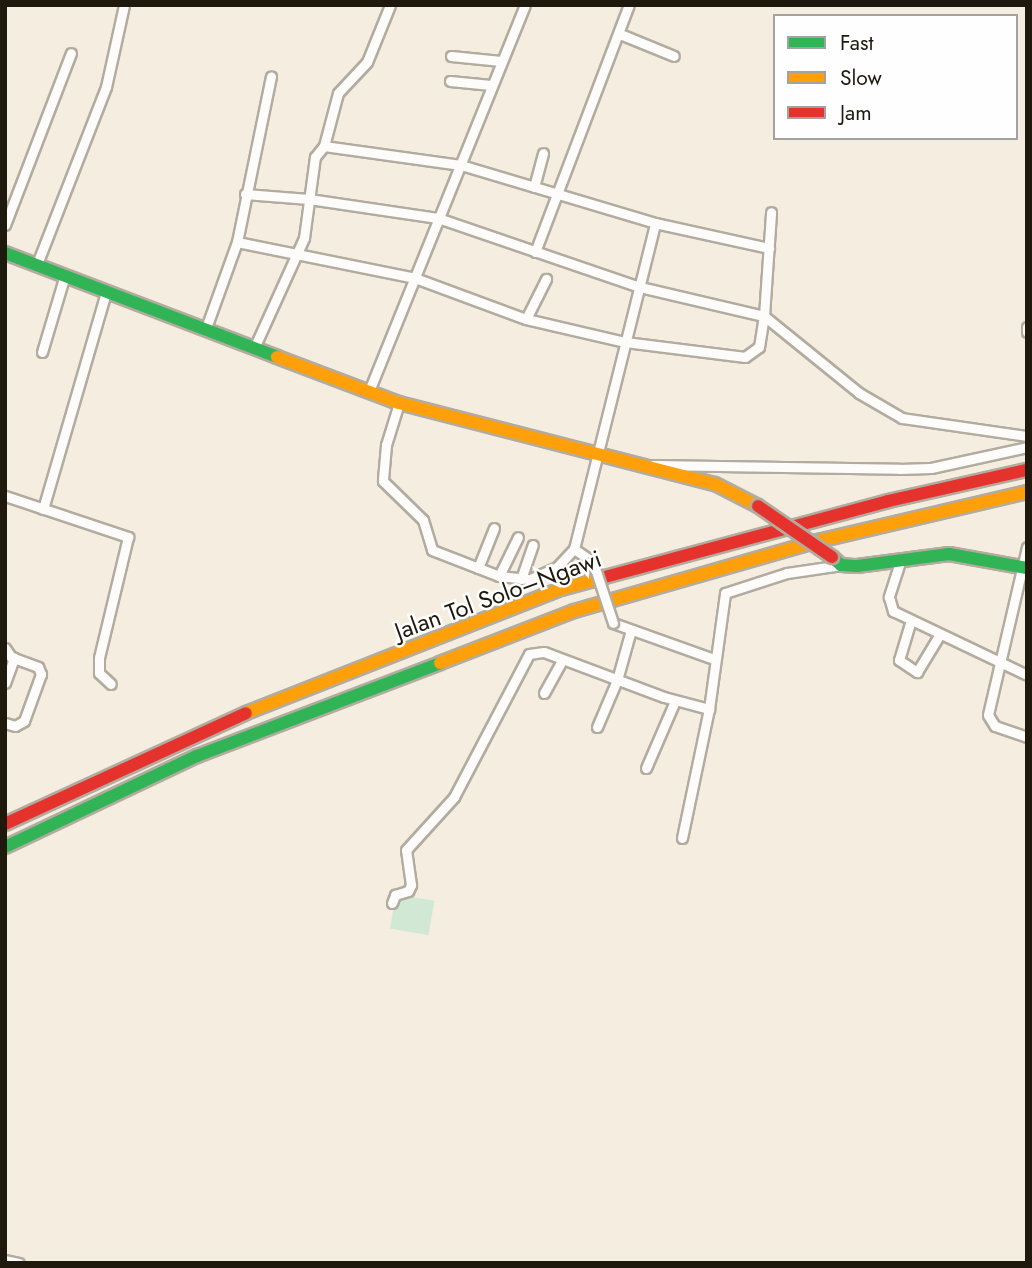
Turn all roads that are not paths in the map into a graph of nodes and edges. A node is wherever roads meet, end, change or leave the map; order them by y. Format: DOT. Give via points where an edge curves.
graph roads {
  1 [pos="124,5"];
  2 [pos="390,5"];
  3 [pos="525,5"];
  4 [pos="629,5"];
  5 [pos="620,34"];
  6 [pos="71,53"];
  7 [pos="451,56"];
  8 [pos="674,56"];
  9 [pos="501,61"];
  10 [pos="271,76"];
  11 [pos="450,81"];
  12 [pos="491,85"];
  13 [pos="324,146"];
  14 [pos="542,153"];
  15 [pos="461,165"];
  16 [pos="534,187"];
  17 [pos="245,194"];
  18 [pos="560,196"];
  19 [pos="309,199"];
  20 [pos="771,212"];
  21 [pos="438,218"];
  22 [pos="655,223"];
  23 [pos="5,225"];
  24 [pos="237,242"];
  25 [pos="769,248"];
  26 [pos="535,251"];
  27 [pos="5,253"];
  28 [pos="297,256"];
  29 [pos="37,264"];
  30 [pos="65,275"];
  31 [pos="415,278"];
  32 [pos="547,279"];
  33 [pos="640,287"];
  34 [pos="106,292"];
  35 [pos="764,316"];
  36 [pos="526,319"];
  37 [pos="206,328"];
  38 [pos="625,342"];
  39 [pos="255,346"];
  40 [pos="42,352"];
  41 [pos="369,391"];
  42 [pos="399,403"];
  43 [pos="1027,436"];
  44 [pos="1027,447"];
  45 [pos="599,453"];
  46 [pos="641,465"];
  47 [pos="1027,470"];
  48 [pos="1027,492"];
  49 [pos="5,496"];
  50 [pos="43,509"];
  51 [pos="494,527"];
  52 [pos="518,537"];
  53 [pos="533,545"];
  54 [pos="1027,547"];
  55 [pos="574,549"];
  56 [pos="901,559"];
  57 [pos="837,561"];
  58 [pos="1026,567"];
  59 [pos="478,568"];
  60 [pos="499,576"];
  61 [pos="521,579"];
  62 [pos="911,620"];
  63 [pos="631,630"];
  64 [pos="940,634"];
  65 [pos="5,648"];
  66 [pos="15,658"];
  67 [pos="714,659"];
  68 [pos="562,661"];
  69 [pos="1003,664"];
  70 [pos="1027,674"];
  71 [pos="617,680"];
  72 [pos="5,682"];
  73 [pos="111,684"];
  74 [pos="544,693"];
  75 [pos="675,701"];
  76 [pos="709,709"];
  77 [pos="5,723"];
  78 [pos="597,727"];
  79 [pos="1027,737"];
  80 [pos="646,768"];
  81 [pos="5,824"];
  82 [pos="682,838"];
  83 [pos="5,847"];
  84 [pos="392,903"];
  85 [pos="5,1260"];
  86 [pos="19,1263"];
  1 -- 29 [label="street" via="106,87"];
  2 -- 13 [label="street" via="367,62 338,93"];
  3 -- 9 [label="street"];
  4 -- 5 [label="street"];
  5 -- 8 [label="street"];
  5 -- 18 [label="street"];
  6 -- 23 [label="street"];
  7 -- 9 [label="street"];
  9 -- 12 [label="street"];
  10 -- 17 [label="street"];
  11 -- 12 [label="street"];
  12 -- 15 [label="street"];
  13 -- 15 [label="street"];
  13 -- 19 [label="street" via="316,157"];
  14 -- 16 [label="street"];
  15 -- 16 [label="street"];
  15 -- 21 [label="street"];
  16 -- 18 [label="street"];
  17 -- 19 [label="street"];
  17 -- 24 [label="street"];
  18 -- 22 [label="street"];
  18 -- 26 [label="street"];
  19 -- 21 [label="street"];
  19 -- 28 [label="street"];
  20 -- 25 [label="street"];
  21 -- 26 [label="street"];
  21 -- 31 [label="street"];
  22 -- 25 [label="street"];
  22 -- 33 [label="street"];
  24 -- 28 [label="street"];
  24 -- 37 [label="street"];
  25 -- 35 [label="street"];
  26 -- 33 [label="street"];
  27 -- 29 [label="main road"];
  28 -- 31 [label="street"];
  28 -- 39 [label="street"];
  29 -- 30 [label="main road"];
  30 -- 34 [label="main road"];
  30 -- 40 [label="street"];
  31 -- 36 [label="street"];
  31 -- 41 [label="street"];
  32 -- 36 [label="street"];
  33 -- 35 [label="street"];
  33 -- 38 [label="street"];
  34 -- 37 [label="main road"];
  34 -- 50 [label="street"];
  35 -- 38 [label="street" via="759,347 745,357"];
  35 -- 43 [label="street" via="859,393 902,418"];
  36 -- 38 [label="street"];
  37 -- 39 [label="main road"];
  38 -- 45 [label="street"];
  39 -- 41 [label="main road"];
  41 -- 42 [label="main road"];
  42 -- 45 [label="main road"];
  42 -- 59 [label="street" via="387,445 387,488 423,520 432,550"];
  44 -- 46 [label="street" via="931,468"];
  45 -- 46 [label="main road"];
  45 -- 55 [label="street"];
  46 -- 57 [label="main road, bridge" via="715,484 758,506"];
  47 -- 81 [label="main road, Jalan Tol Solo–Ngawi" via="888,501 561,589 195,733"];
  48 -- 83 [label="main road, Jalan Tol Solo–Ngawi" via="781,551 542,622 197,756"];
  49 -- 50 [label="street"];
  50 -- 73 [label="street" via="128,537 99,658 99,673"];
  51 -- 59 [label="street"];
  52 -- 60 [label="street"];
  53 -- 61 [label="street"];
  54 -- 58 [label="street"];
  55 -- 61 [label="street" via="557,567"];
  55 -- 63 [label="street, bridge" via="593,562 613,623"];
  56 -- 57 [label="main road"];
  56 -- 58 [label="main road" via="949,554"];
  56 -- 62 [label="street" via="889,605"];
  57 -- 67 [label="street" via="724,593"];
  58 -- 69 [label="street"];
  59 -- 60 [label="street"];
  60 -- 61 [label="street"];
  62 -- 64 [label="street"];
  62 -- 64 [label="street" via="899,660 917,672"];
  63 -- 67 [label="street"];
  63 -- 71 [label="street"];
  64 -- 69 [label="street"];
  65 -- 66 [label="street"];
  66 -- 72 [label="street"];
  66 -- 77 [label="street" via="33,664 41,674 24,721 15,726"];
  67 -- 76 [label="street"];
  68 -- 71 [label="street"];
  68 -- 74 [label="street"];
  68 -- 84 [label="street" via="544,652 526,657 454,797 406,850 411,885 395,895"];
  69 -- 70 [label="street"];
  69 -- 79 [label="street" via="990,722"];
  71 -- 75 [label="street"];
  71 -- 78 [label="street"];
  75 -- 76 [label="street"];
  75 -- 80 [label="street"];
  76 -- 82 [label="street"];
  85 -- 86 [label="street"];
}
